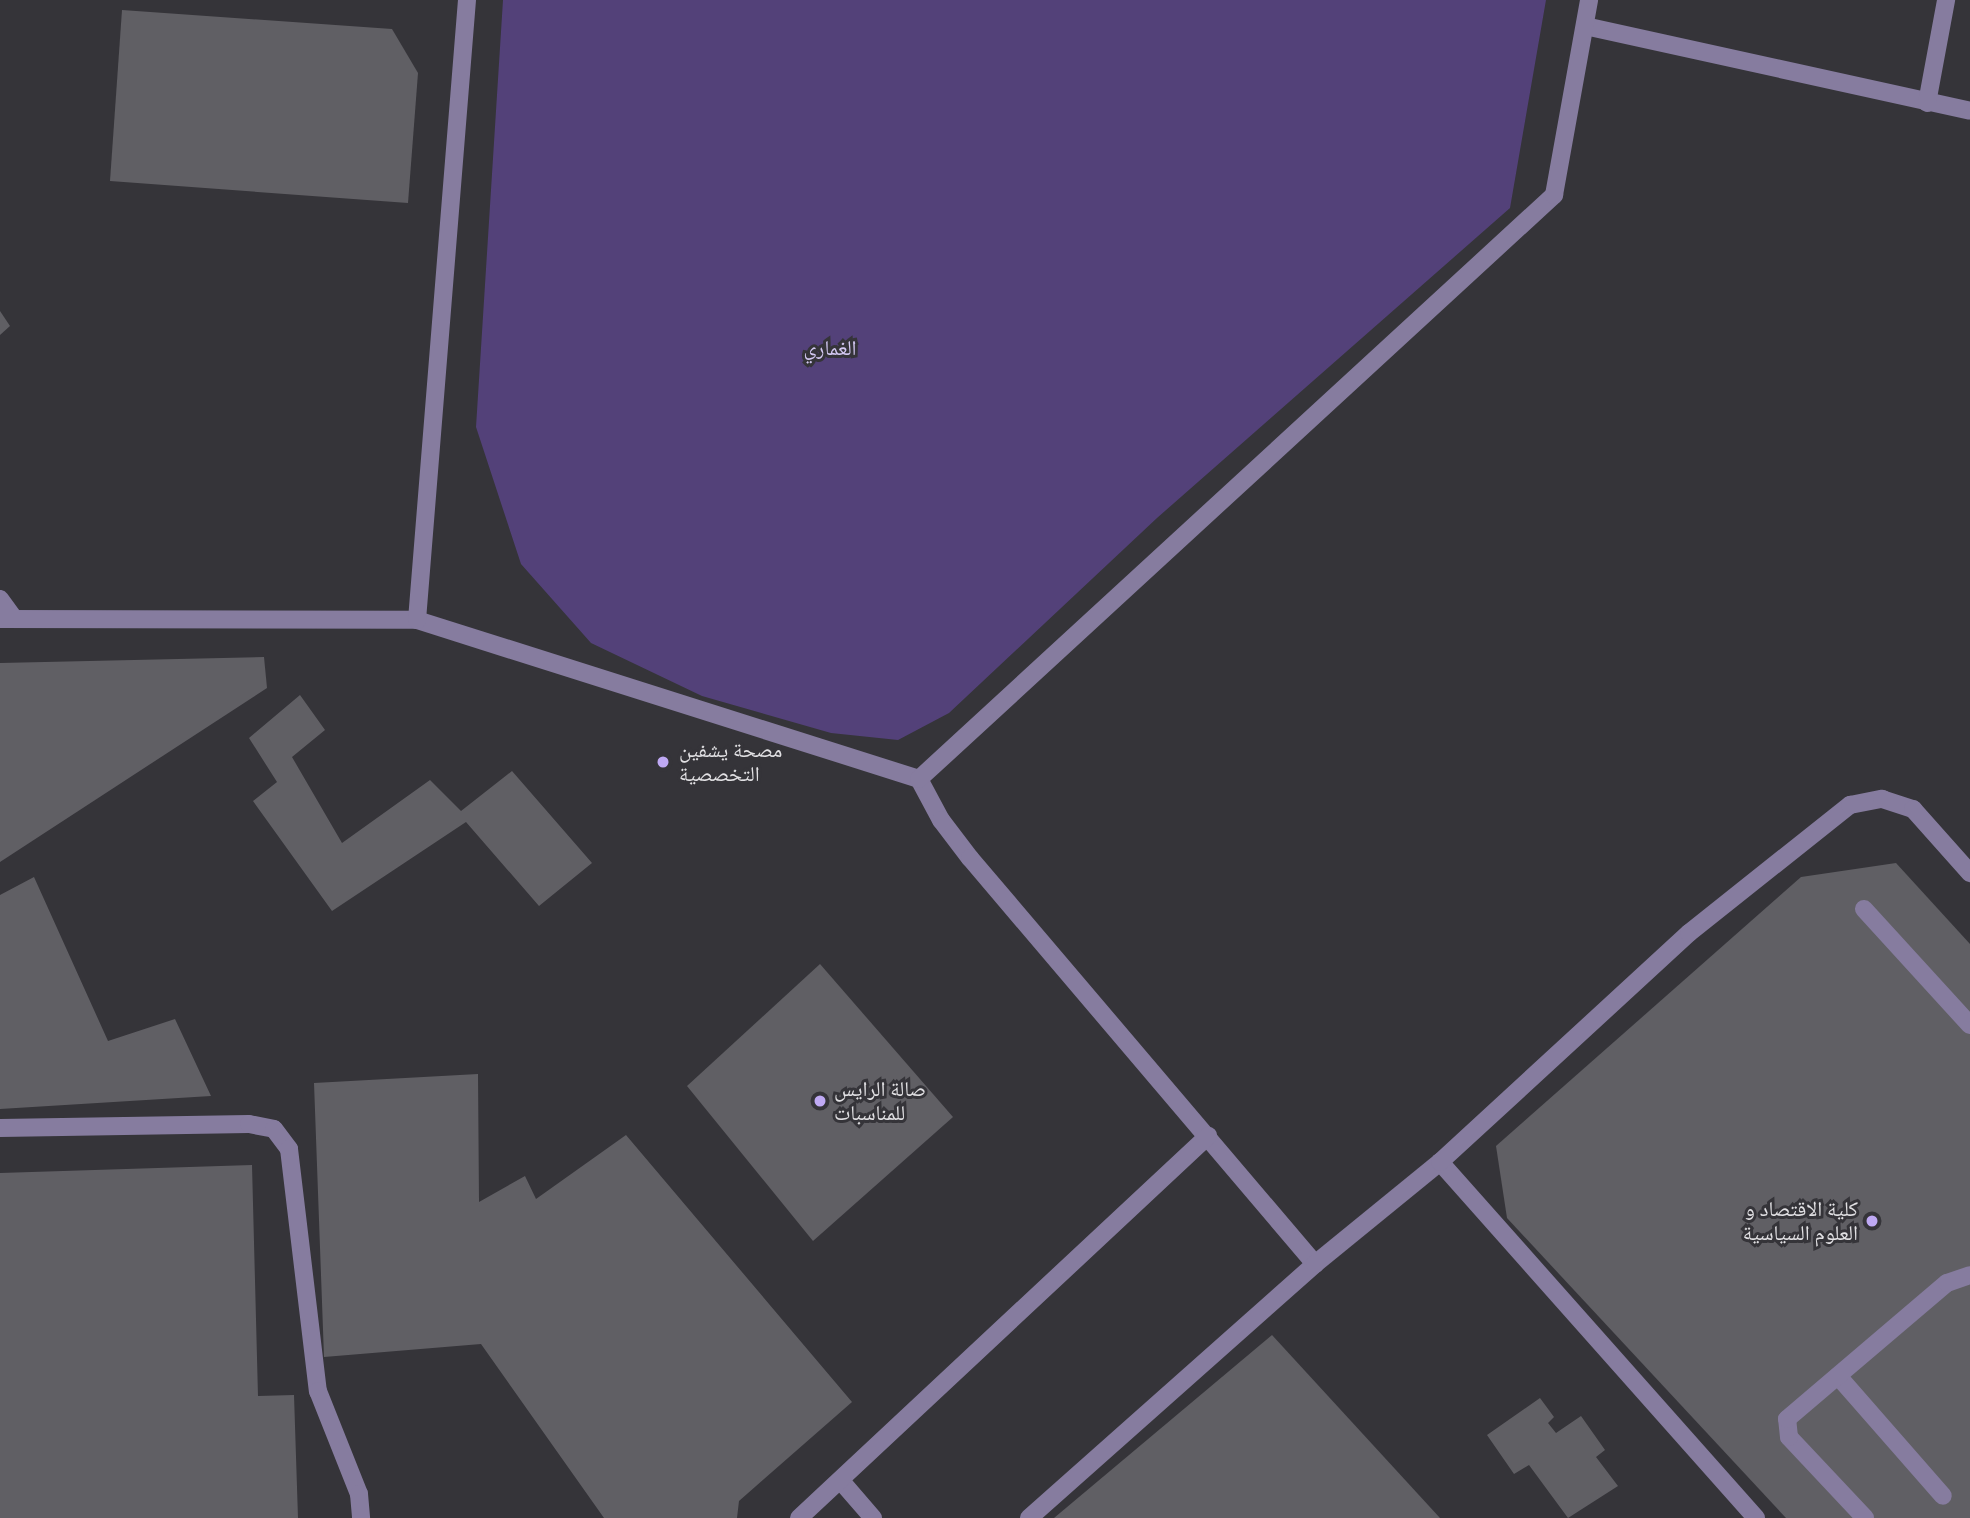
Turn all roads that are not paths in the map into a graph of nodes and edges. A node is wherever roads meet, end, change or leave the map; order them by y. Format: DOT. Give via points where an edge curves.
graph roads {
  1 [pos="467,0"];
  2 [pos="1589,0"];
  3 [pos="1946,0"];
  4 [pos="1585,26"];
  5 [pos="1927,103"];
  6 [pos="1970,111"];
  7 [pos="0,599"];
  8 [pos="6,618"];
  9 [pos="417,620"];
  10 [pos="919,779"];
  11 [pos="1970,873"];
  12 [pos="1864,909"];
  13 [pos="1970,1025"];
  14 [pos="0,1128"];
  15 [pos="1208,1136"];
  16 [pos="1440,1162"];
  17 [pos="1315,1264"];
  18 [pos="1970,1275"];
  19 [pos="1838,1376"];
  20 [pos="841,1481"];
  21 [pos="1943,1496"];
  22 [pos="360,1518"];
  23 [pos="799,1518"];
  24 [pos="873,1518"];
  25 [pos="1029,1518"];
  26 [pos="1756,1518"];
  27 [pos="1865,1518"];
  1 -- 9 [label="street"];
  2 -- 4 [label="street"];
  3 -- 5 [label="street"];
  4 -- 5 [label="street"];
  4 -- 10 [label="street" via="1554,195"];
  5 -- 6 [label="street"];
  7 -- 8 [label="street"];
  8 -- 9 [label="street"];
  9 -- 10 [label="street"];
  10 -- 15 [label="street" via="941,820 970,858"];
  11 -- 16 [label="street" via="1913,809 1882,799 1850,805 1689,933"];
  12 -- 13 [label="street"];
  14 -- 22 [label="street" via="249,1124 274,1129 289,1149 318,1391 359,1494"];
  15 -- 17 [label="street"];
  15 -- 20 [label="street"];
  16 -- 17 [label="street"];
  16 -- 26 [label="street"];
  17 -- 25 [label="street"];
  18 -- 19 [label="street" via="1947,1283"];
  19 -- 21 [label="street"];
  19 -- 27 [label="street" via="1787,1419 1789,1437"];
  20 -- 23 [label="street"];
  20 -- 24 [label="street"];
}
